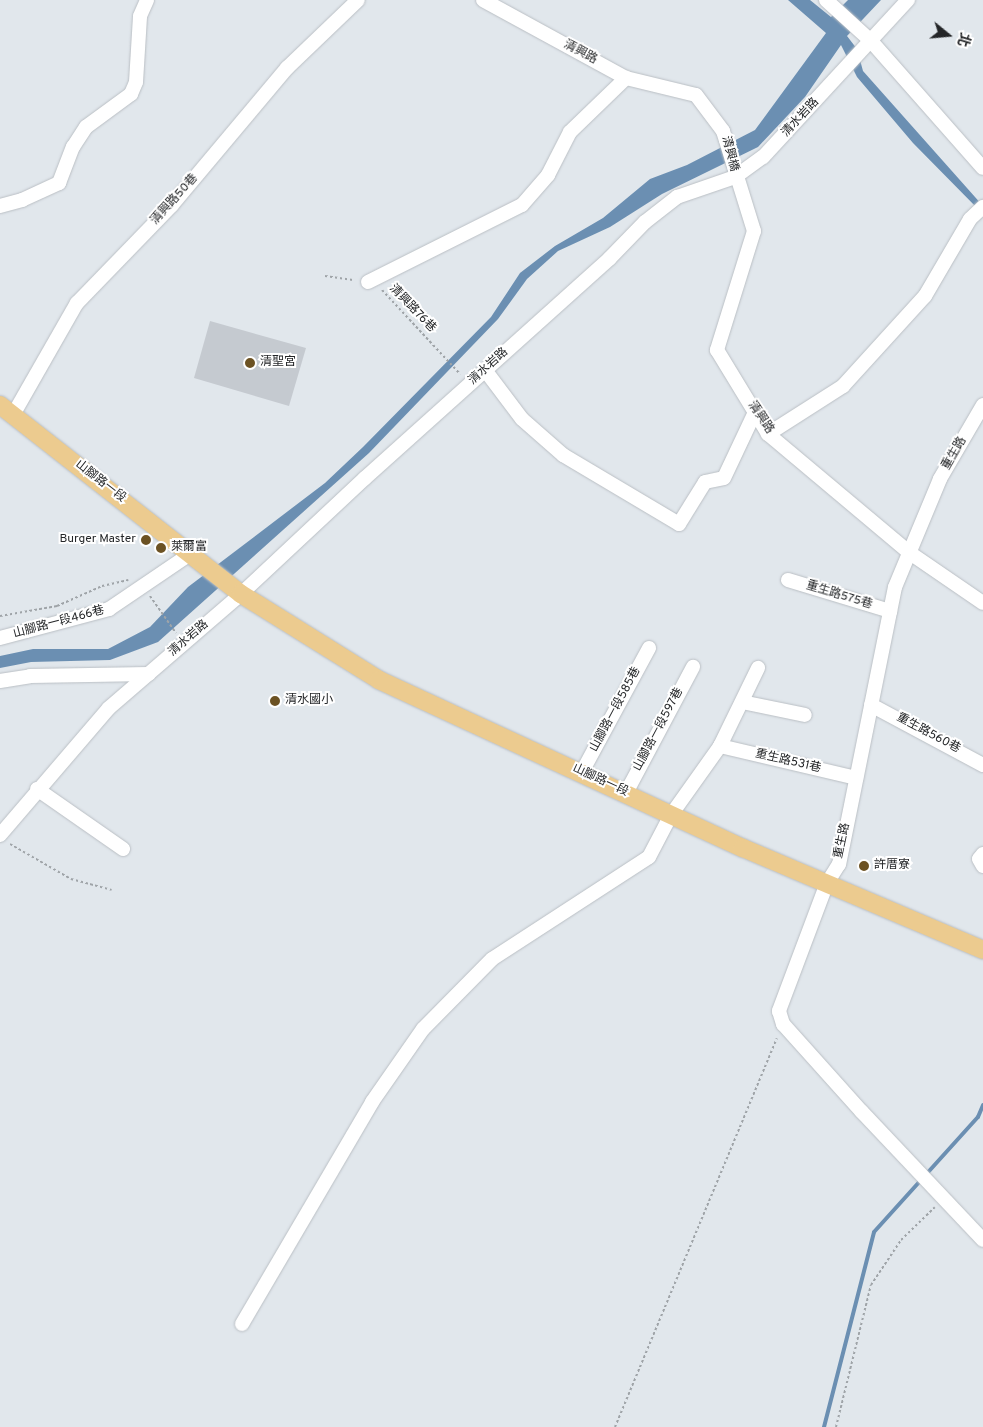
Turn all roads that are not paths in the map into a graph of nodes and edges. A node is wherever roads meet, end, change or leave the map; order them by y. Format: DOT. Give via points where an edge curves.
graph roads {
  1 [pos="147,0"];
  2 [pos="358,0"];
  3 [pos="483,0"];
  4 [pos="908,0"];
  5 [pos="831,4"];
  6 [pos="871,42"];
  7 [pos="626,78"];
  8 [pos="723,131"];
  9 [pos="983,168"];
  10 [pos="735,177"];
  11 [pos="0,206"];
  12 [pos="983,207"];
  13 [pos="368,282"];
  14 [pos="485,370"];
  15 [pos="983,405"];
  16 [pos="7,410"];
  17 [pos="755,412"];
  18 [pos="768,434"];
  19 [pos="910,553"];
  20 [pos="195,557"];
  21 [pos="788,580"];
  22 [pos="236,589"];
  23 [pos="983,603"];
  24 [pos="890,611"];
  25 [pos="0,638"];
  26 [pos="649,648"];
  27 [pos="693,667"];
  28 [pos="758,668"];
  29 [pos="149,674"];
  30 [pos="0,681"];
  31 [pos="742,702"];
  32 [pos="871,705"];
  33 [pos="806,715"];
  34 [pos="720,746"];
  35 [pos="983,765"];
  36 [pos="582,772"];
  37 [pos="856,778"];
  38 [pos="37,789"];
  39 [pos="626,793"];
  40 [pos="671,814"];
  41 [pos="4,839"];
  42 [pos="123,849"];
  43 [pos="983,854"];
  44 [pos="983,866"];
  45 [pos="828,883"];
  46 [pos="983,950"];
  47 [pos="983,1240"];
  48 [pos="242,1324"];
  1 -- 11 [label="street" via="140,16 136,82 130,94 86,127 73,147 59,183"];
  2 -- 16 [label="street, 清興路50巷" via="286,68 172,206 76,303"];
  3 -- 7 [label="street, 清興路"];
  4 -- 6 [label="street, 清水岩路"];
  5 -- 6 [label="street"];
  6 -- 9 [label="street"];
  6 -- 10 [label="street, 清水岩路" via="789,132"];
  7 -- 8 [label="street, 清興路" via="696,95"];
  7 -- 13 [label="street" via="570,132 548,175 522,205"];
  8 -- 10 [label="street, 清興橋"];
  10 -- 14 [label="street, 清水岩路" via="676,197"];
  10 -- 17 [label="street, 清興路" via="754,231 717,350"];
  12 -- 18 [label="street" via="970,219 926,296 843,386"];
  14 -- 17 [label="street" via="522,419 562,455 679,524 705,482 724,478"];
  14 -- 22 [label="street, 清水岩路"];
  15 -- 19 [label="street, 重生路" via="940,479"];
  16 -- 20 [label="main road, 山腳路一段"];
  17 -- 18 [label="street, 清興路"];
  18 -- 19 [label="street, 清興路"];
  19 -- 23 [label="street, 清興路"];
  19 -- 24 [label="street, 重生路" via="895,587"];
  20 -- 22 [label="main road, 山腳路一段"];
  20 -- 25 [label="street, 山腳路一段466巷" via="109,610"];
  21 -- 24 [label="street, 重生路575巷"];
  22 -- 29 [label="street, 清水岩路"];
  22 -- 36 [label="main road, 山腳路一段" via="379,680"];
  24 -- 32 [label="street, 重生路"];
  26 -- 36 [label="street, 山腳路一段585巷"];
  27 -- 39 [label="street, 山腳路一段597巷"];
  28 -- 31 [label="street"];
  29 -- 30 [label="street" via="30,676"];
  29 -- 38 [label="street, 清水岩路" via="109,708"];
  31 -- 33 [label="street"];
  31 -- 34 [label="street"];
  32 -- 35 [label="street, 重生路560巷"];
  32 -- 37 [label="street, 重生路"];
  34 -- 37 [label="street, 重生路531巷"];
  34 -- 40 [label="street"];
  36 -- 39 [label="main road, 山腳路一段"];
  37 -- 45 [label="street, 重生路" via="839,864"];
  38 -- 41 [label="street, 清水岩路"];
  38 -- 42 [label="street"];
  39 -- 40 [label="main road, 山腳路一段"];
  40 -- 45 [label="main road, 山腳路一段"];
  40 -- 48 [label="street" via="649,857 492,959 423,1029 372,1102"];
  43 -- 44 [label="street" via="979,859"];
  45 -- 46 [label="main road, 山腳路一段"];
  45 -- 47 [label="street, 重生路" via="779,1011 783,1024 942,1200"];
}
